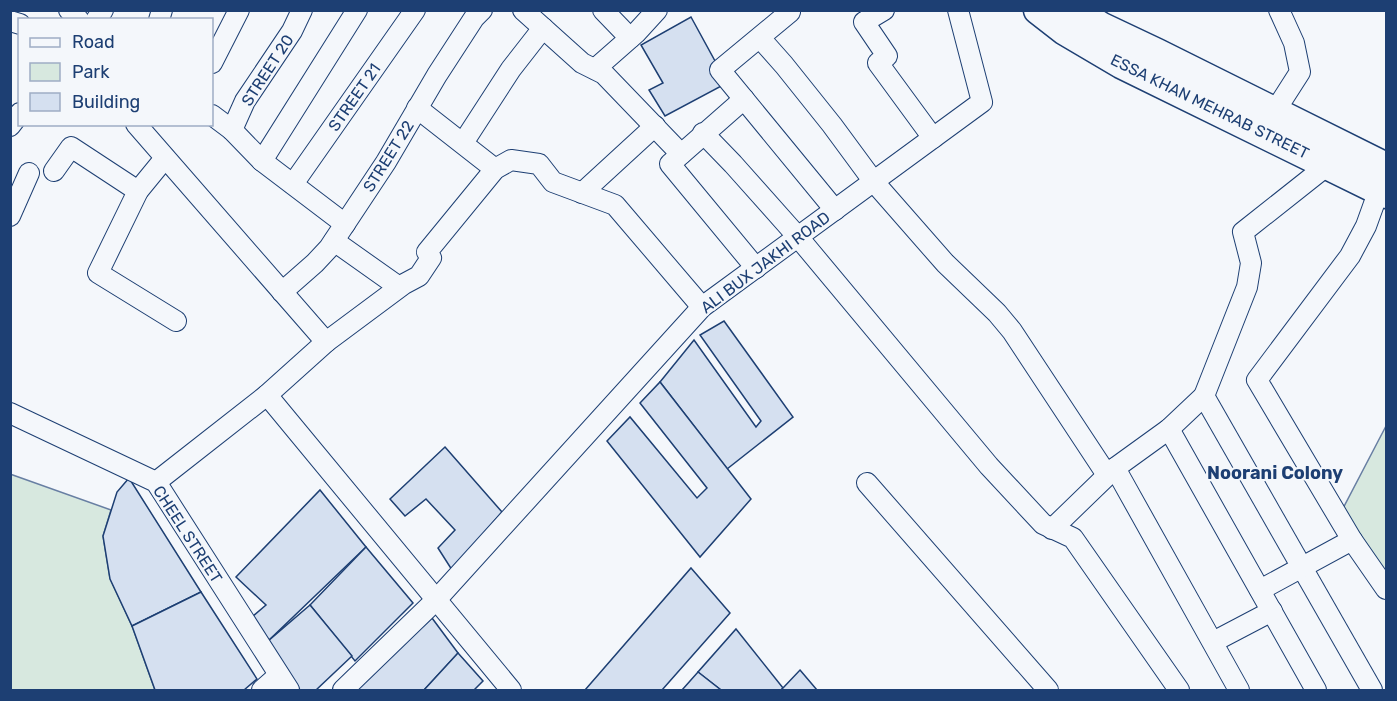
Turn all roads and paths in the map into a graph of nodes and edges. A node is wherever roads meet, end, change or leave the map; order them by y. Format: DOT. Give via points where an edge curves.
graph roads {
  1 [pos="239,10"];
  2 [pos="302,10"];
  3 [pos="357,10"];
  4 [pos="415,10"];
  5 [pos="482,10"];
  6 [pos="523,10"];
  7 [pos="603,10"];
  8 [pos="789,10"];
  9 [pos="884,10"];
  10 [pos="958,10"];
  11 [pos="1038,10"];
  12 [pos="1076,10"];
  13 [pos="1279,10"];
  14 [pos="656,11"];
  15 [pos="543,28"];
  16 [pos="630,38"];
  17 [pos="760,38"];
  18 [pos="213,61"];
  19 [pos="596,69"];
  20 [pos="744,99"];
  21 [pos="417,108"];
  22 [pos="1275,111"];
  23 [pos="213,116"];
  24 [pos="138,126"];
  25 [pos="655,126"];
  26 [pos="232,130"];
  27 [pos="703,133"];
  28 [pos="933,138"];
  29 [pos="463,143"];
  30 [pos="1352,150"];
  31 [pos="681,154"];
  32 [pos="165,158"];
  33 [pos="262,161"];
  34 [pos="1328,165"];
  35 [pos="495,169"];
  36 [pos="54,171"];
  37 [pos="30,173"];
  38 [pos="874,182"];
  39 [pos="1384,183"];
  40 [pos="293,184"];
  41 [pos="138,191"];
  42 [pos="582,193"];
  43 [pos="835,210"];
  44 [pos="10,216"];
  45 [pos="345,224"];
  46 [pos="798,237"];
  47 [pos="334,241"];
  48 [pos="756,268"];
  49 [pos="399,287"];
  50 [pos="285,296"];
  51 [pos="702,307"];
  52 [pos="176,321"];
  53 [pos="326,342"];
  54 [pos="267,395"];
  55 [pos="1204,396"];
  56 [pos="10,413"];
  57 [pos="1169,429"];
  58 [pos="1111,472"];
  59 [pos="156,482"];
  60 [pos="867,483"];
  61 [pos="1052,529"];
  62 [pos="1352,540"];
  63 [pos="1302,567"];
  64 [pos="1386,589"];
  65 [pos="1260,590"];
  66 [pos="436,600"];
  67 [pos="1272,611"];
  68 [pos="1213,642"];
  69 [pos="284,682"];
  70 [pos="262,690"];
  71 [pos="343,690"];
  72 [pos="511,690"];
  73 [pos="1048,690"];
  74 [pos="1179,690"];
  75 [pos="1239,690"];
  76 [pos="1316,690"];
  77 [pos="1372,690"];
  1 -- 18 [label="street"];
  2 -- 26 [label="street, STREET 20" via="245,101"];
  3 -- 33 [label="street"];
  4 -- 40 [label="street, STREET 21"];
  5 -- 21 [label="street, STREET 22"];
  6 -- 15 [label="street"];
  7 -- 16 [label="street"];
  8 -- 17 [label="street"];
  9 -- 28 [label="street" via="864,22 887,56 878,63"];
  10 -- 28 [label="street, ALI BUX JAKHI ROAD" via="982,102"];
  11 -- 34 [label="main road, ESSA KHAN MEHRAB STREET" via="1121,64"];
  12 -- 22 [label="main road, ESSA KHAN MEHRAB STREET" via="1130,42"];
  13 -- 22 [label="street" via="1294,43 1300,72"];
  14 -- 16 [label="street"];
  15 -- 19 [label="street" via="582,63"];
  15 -- 29 [label="street"];
  16 -- 19 [label="street"];
  17 -- 20 [label="street" via="720,70"];
  17 -- 38 [label="street" via="832,124"];
  19 -- 25 [label="street"];
  20 -- 27 [label="street"];
  20 -- 43 [label="street"];
  21 -- 29 [label="street"];
  21 -- 45 [label="street, STREET 22"];
  22 -- 30 [label="main road, ESSA KHAN MEHRAB STREET"];
  23 -- 26 [label="street"];
  24 -- 32 [label="street"];
  25 -- 31 [label="street"];
  25 -- 42 [label="street"];
  26 -- 33 [label="street"];
  27 -- 31 [label="street"];
  27 -- 46 [label="street"];
  28 -- 38 [label="street, ALI BUX JAKHI ROAD"];
  29 -- 35 [label="street"];
  30 -- 34 [label="street"];
  30 -- 39 [label="main road, ESSA KHAN MEHRAB STREET"];
  31 -- 48 [label="street" via="670,164"];
  32 -- 41 [label="street"];
  32 -- 50 [label="street"];
  33 -- 40 [label="street"];
  34 -- 39 [label="main road, ESSA KHAN MEHRAB STREET"];
  34 -- 55 [label="street" via="1243,232 1251,263 1247,287"];
  35 -- 42 [label="street" via="512,160 539,164 553,182"];
  35 -- 49 [label="street" via="427,252 431,258 419,276"];
  36 -- 41 [label="street" via="71,147"];
  37 -- 44 [label="street"];
  38 -- 43 [label="street, ALI BUX JAKHI ROAD"];
  38 -- 58 [label="street" via="945,263 1005,322"];
  39 -- 62 [label="street" via="1350,256 1257,380"];
  40 -- 45 [label="street"];
  41 -- 52 [label="street" via="98,273"];
  42 -- 51 [label="street" via="615,205"];
  43 -- 46 [label="street, ALI BUX JAKHI ROAD"];
  45 -- 47 [label="street, STREET 22"];
  46 -- 48 [label="street, ALI BUX JAKHI ROAD"];
  46 -- 61 [label="street" via="989,466"];
  47 -- 49 [label="street"];
  47 -- 50 [label="street, STREET 22"];
  48 -- 51 [label="street, ALI BUX JAKHI ROAD"];
  49 -- 53 [label="street"];
  50 -- 53 [label="street"];
  51 -- 66 [label="street, ALI BUX JAKHI ROAD"];
  53 -- 54 [label="street"];
  54 -- 59 [label="street"];
  54 -- 66 [label="street"];
  55 -- 57 [label="street"];
  55 -- 63 [label="street"];
  56 -- 59 [label="street, CHEEL STREET"];
  57 -- 58 [label="street"];
  57 -- 65 [label="street"];
  58 -- 61 [label="street"];
  58 -- 68 [label="street"];
  59 -- 69 [label="street, CHEEL STREET"];
  60 -- 73 [label="street"];
  61 -- 74 [label="street" via="1073,538"];
  62 -- 63 [label="street"];
  62 -- 64 [label="street"];
  63 -- 65 [label="street"];
  63 -- 77 [label="street"];
  65 -- 67 [label="street"];
  66 -- 71 [label="street"];
  66 -- 72 [label="street"];
  67 -- 68 [label="street"];
  67 -- 76 [label="street"];
  68 -- 75 [label="street"];
  69 -- 70 [label="street"];
}
